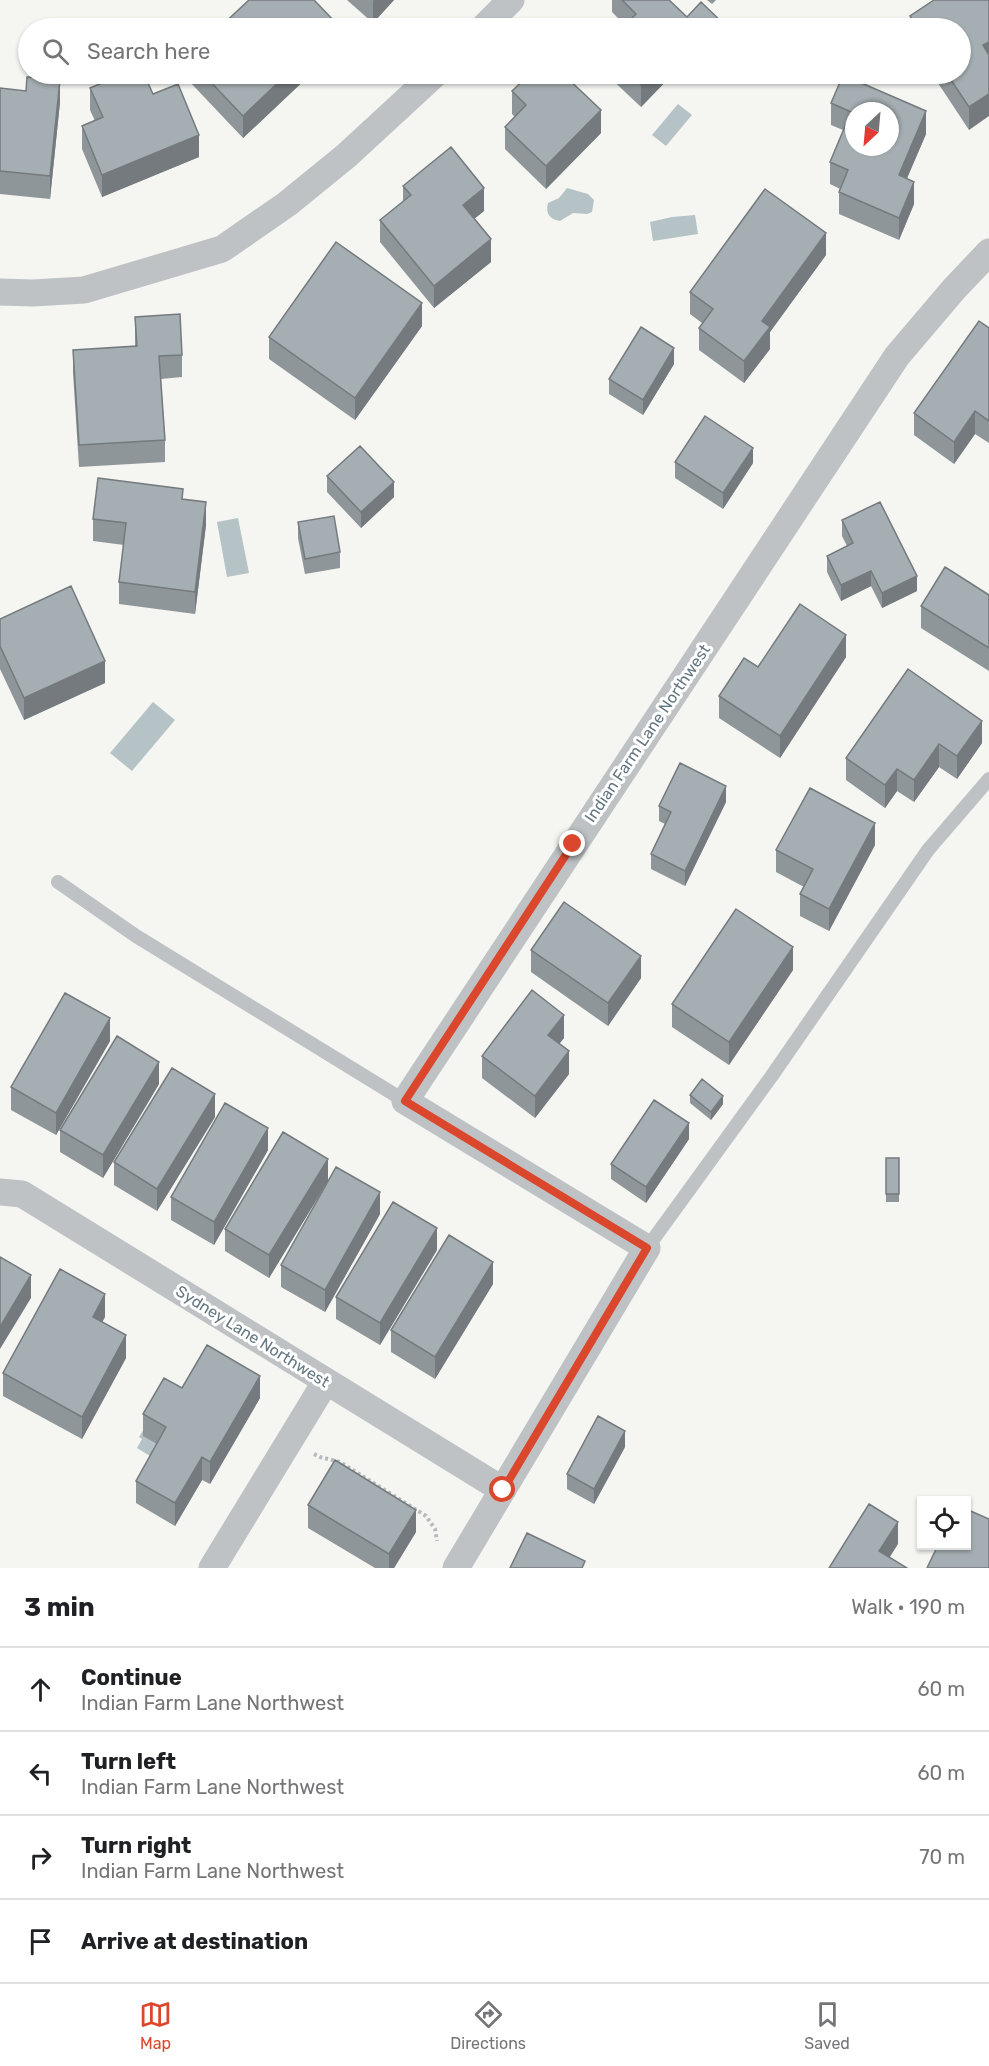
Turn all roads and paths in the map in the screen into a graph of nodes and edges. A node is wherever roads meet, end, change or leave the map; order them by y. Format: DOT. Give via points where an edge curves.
graph roads {
  1 [pos="511,0"];
  2 [pos="493,18"];
  3 [pos="424,84"];
  4 [pos="989,252"];
  5 [pos="0,292"];
  6 [pos="989,779"];
  7 [pos="58,882"];
  8 [pos="405,1101"];
  9 [pos="0,1192"];
  10 [pos="647,1248"];
  11 [pos="326,1381"];
  12 [pos="291,1439"];
  13 [pos="503,1490"];
  14 [pos="437,1544"];
  15 [pos="212,1568"];
  16 [pos="456,1568"];
  1 -- 2 [label="street"];
  3 -- 5 [label="street" via="346,156 222,249 84,290"];
  4 -- 8 [label="street, Indian Farm Lane Northwest" via="897,356"];
  6 -- 10 [label="lane" via="928,850"];
  7 -- 8 [label="lane" via="136,936"];
  8 -- 10 [label="street"];
  9 -- 11 [label="street, Sydney Lane Northwest" via="22,1194"];
  10 -- 13 [label="street"];
  11 -- 12 [label="street"];
  11 -- 13 [label="street, Sydney Lane Northwest"];
  12 -- 14 [label="path" via="320,1457 340,1462 426,1516 435,1529"];
  12 -- 15 [label="street"];
  13 -- 16 [label="street"];
}
